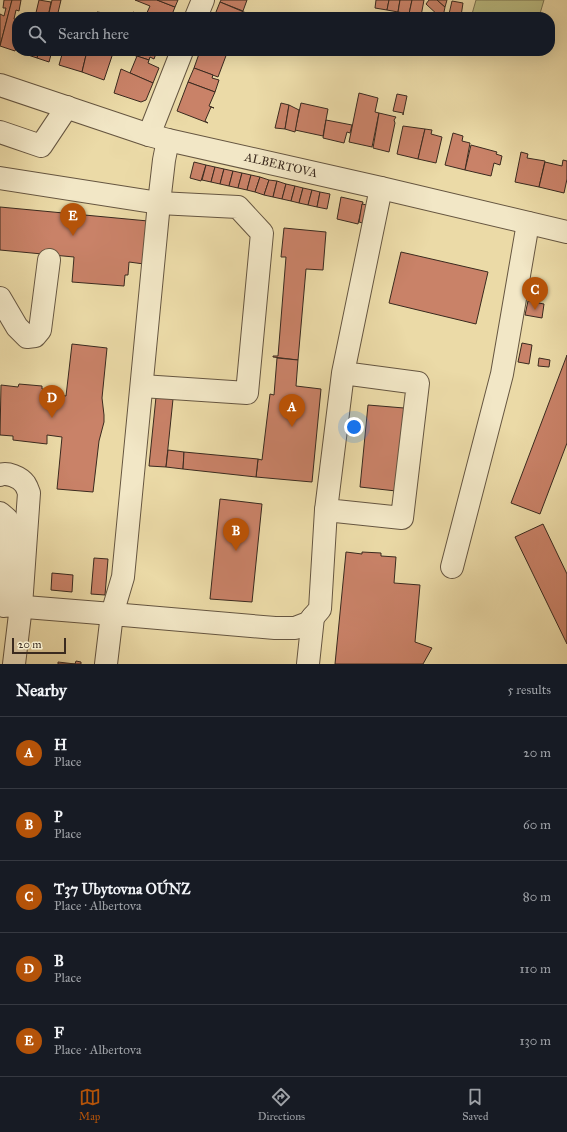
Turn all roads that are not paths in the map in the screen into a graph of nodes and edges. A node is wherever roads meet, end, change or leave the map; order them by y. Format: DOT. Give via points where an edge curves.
graph roads {
  1 [pos="203,0"];
  2 [pos="198,12"];
  3 [pos="181,56"];
  4 [pos="0,85"];
  5 [pos="67,107"];
  6 [pos="0,132"];
  7 [pos="160,145"];
  8 [pos="0,178"];
  9 [pos="381,188"];
  10 [pos="159,203"];
  11 [pos="528,223"];
  12 [pos="567,232"];
  13 [pos="49,260"];
  14 [pos="0,298"];
  15 [pos="343,373"];
  16 [pos="142,386"];
  17 [pos="0,475"];
  18 [pos="326,510"];
  19 [pos="0,513"];
  20 [pos="17,540"];
  21 [pos="452,567"];
  22 [pos="8,606"];
  23 [pos="112,614"];
  24 [pos="313,617"];
  25 [pos="14,664"];
  26 [pos="106,664"];
  27 [pos="308,664"];
  1 -- 2 [label="street"];
  3 -- 7 [label="street"];
  4 -- 5 [label="street, ALBERTOVA"];
  5 -- 6 [label="street" via="41,146"];
  5 -- 7 [label="street, ALBERTOVA"];
  7 -- 9 [label="street, ALBERTOVA"];
  7 -- 10 [label="street"];
  8 -- 10 [label="street"];
  9 -- 11 [label="street, ALBERTOVA"];
  9 -- 15 [label="street"];
  10 -- 16 [label="street"];
  10 -- 16 [label="street" via="238,207 262,233 247,393"];
  11 -- 12 [label="street, ALBERTOVA"];
  11 -- 21 [label="street" via="502,374"];
  13 -- 14 [label="street" via="40,330 35,336 27,337 17,327"];
  15 -- 18 [label="street"];
  15 -- 18 [label="street" via="418,383 403,510 402,518"];
  16 -- 23 [label="street" via="123,576"];
  17 -- 20 [label="street" via="11,475 22,480 29,494"];
  18 -- 24 [label="street" via="320,609"];
  19 -- 20 [label="street" via="7,519"];
  20 -- 22 [label="street"];
  22 -- 23 [label="street"];
  22 -- 25 [label="street"];
  23 -- 24 [label="street" via="274,628 295,628 308,623"];
  23 -- 26 [label="street"];
  24 -- 27 [label="street"];
}
